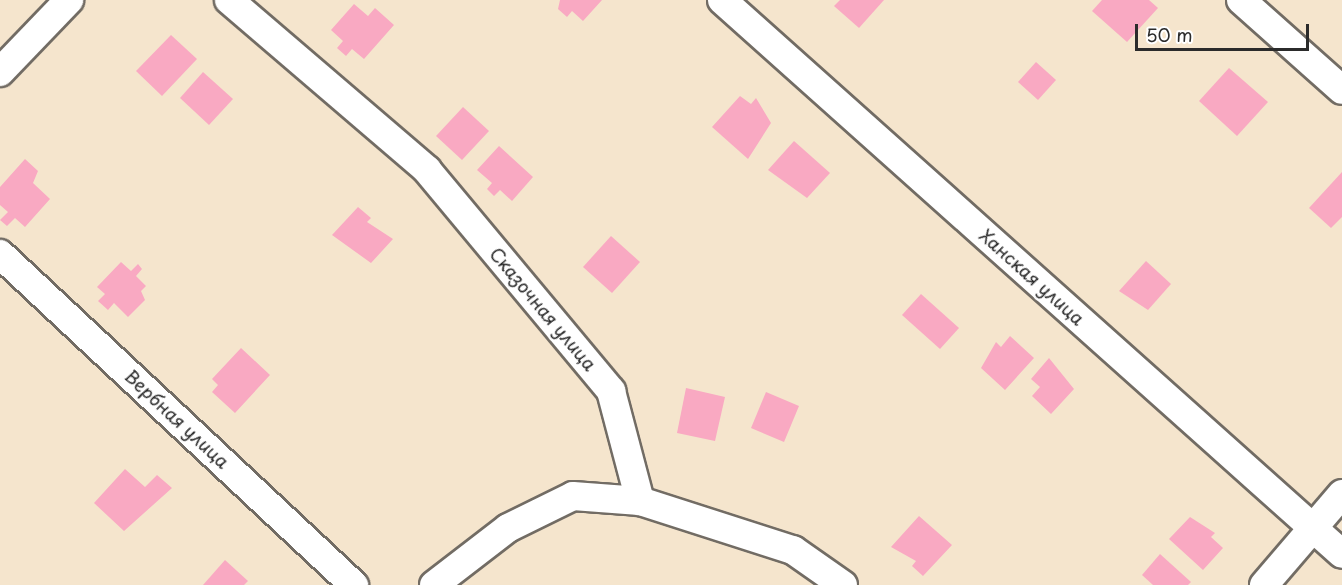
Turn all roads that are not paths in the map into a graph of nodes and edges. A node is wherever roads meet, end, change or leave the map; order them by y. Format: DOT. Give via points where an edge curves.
graph roads {
  1 [pos="69,0"];
  2 [pos="229,0"];
  3 [pos="722,0"];
  4 [pos="1241,0"];
  5 [pos="0,72"];
  6 [pos="1342,90"];
  7 [pos="0,254"];
  8 [pos="1342,494"];
  9 [pos="640,501"];
  10 [pos="1313,527"];
  11 [pos="1342,554"];
  12 [pos="354,585"];
  13 [pos="434,585"];
  14 [pos="843,585"];
  15 [pos="1264,585"];
  1 -- 5 [label="street"];
  2 -- 9 [label="street, Сказочная улица" via="427,170 611,391"];
  3 -- 10 [label="street, Ханская улица"];
  4 -- 6 [label="street"];
  7 -- 12 [label="street, Вербная улица"];
  8 -- 10 [label="street"];
  9 -- 13 [label="street" via="573,496 508,528"];
  9 -- 14 [label="street" via="794,550"];
  10 -- 11 [label="street, Ханская улица"];
  10 -- 15 [label="street"];
}
